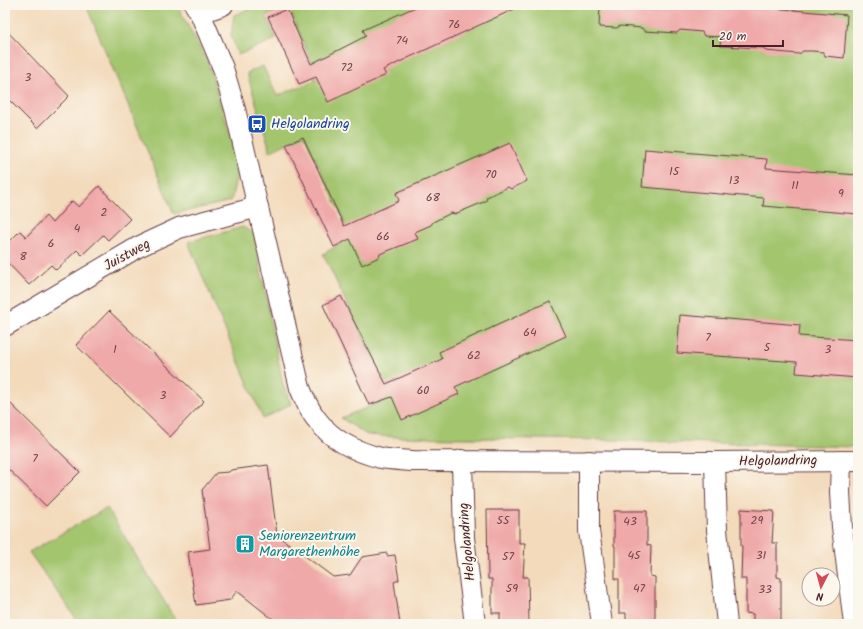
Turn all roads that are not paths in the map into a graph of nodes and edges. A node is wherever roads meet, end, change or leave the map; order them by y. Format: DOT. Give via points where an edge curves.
graph roads {
  1 [pos="223,5"];
  2 [pos="197,9"];
  3 [pos="258,207"];
  4 [pos="5,326"];
  5 [pos="462,460"];
  6 [pos="589,461"];
  7 [pos="850,461"];
  8 [pos="715,462"];
  9 [pos="475,624"];
  10 [pos="602,624"];
  11 [pos="727,624"];
  12 [pos="854,624"];
  1 -- 2 [label="street"];
  2 -- 3 [label="street, Helgolandring" via="223,68"];
  3 -- 4 [label="street, Juistweg" via="179,228 138,247"];
  3 -- 5 [label="street, Helgolandring" via="300,388 318,422 336,439 360,452 383,458 413,461"];
  5 -- 6 [label="street, Helgolandring"];
  5 -- 9 [label="street, Helgolandring" via="464,538"];
  6 -- 8 [label="street, Helgolandring"];
  6 -- 10 [label="street" via="589,531"];
  7 -- 8 [label="street, Helgolandring"];
  7 -- 12 [label="street, Helgolandring" via="840,492"];
  8 -- 11 [label="street" via="717,530"];
}
